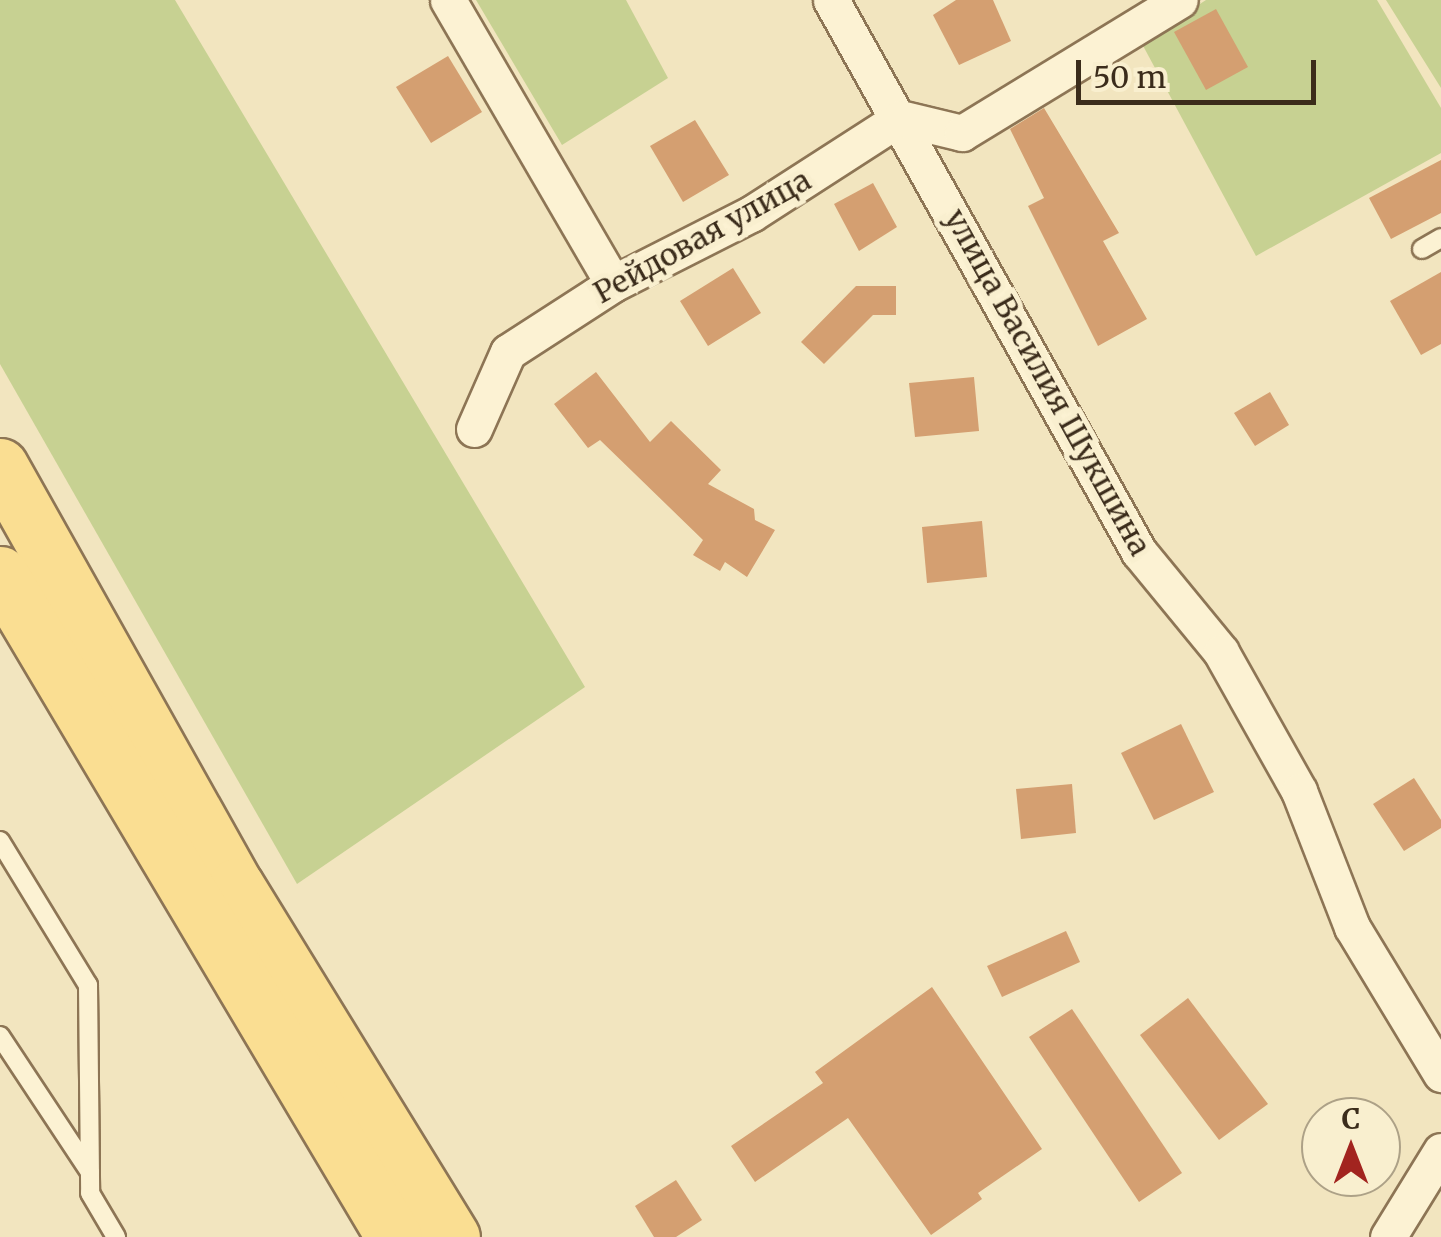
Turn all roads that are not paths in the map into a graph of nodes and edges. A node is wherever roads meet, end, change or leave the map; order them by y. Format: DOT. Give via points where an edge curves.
graph roads {
  1 [pos="448,0"];
  2 [pos="831,0"];
  3 [pos="1180,0"];
  4 [pos="900,118"];
  5 [pos="1441,238"];
  6 [pos="1422,249"];
  7 [pos="613,284"];
  8 [pos="474,429"];
  9 [pos="0,466"];
  10 [pos="0,574"];
  11 [pos="0,842"];
  12 [pos="0,1036"];
  13 [pos="1441,1074"];
  14 [pos="1441,1150"];
  15 [pos="90,1172"];
  16 [pos="116,1237"];
  17 [pos="394,1237"];
  18 [pos="452,1237"];
  19 [pos="1388,1237"];
  1 -- 7 [label="street"];
  2 -- 4 [label="street, улица Василия Шукшина"];
  3 -- 4 [label="street" via="962,132"];
  4 -- 7 [label="street, Рейдовая улица" via="751,214"];
  4 -- 13 [label="street, улица Василия Шукшина" via="1139,552 1220,652 1280,756 1352,927"];
  5 -- 6 [label="lane"];
  7 -- 8 [label="street, Рейдовая улица" via="508,352"];
  9 -- 18 [label="main road" via="236,886"];
  10 -- 17 [label="main road"];
  11 -- 15 [label="lane" via="88,985"];
  12 -- 15 [label="lane"];
  14 -- 19 [label="street"];
  15 -- 16 [label="lane" via="90,1193"];
}
